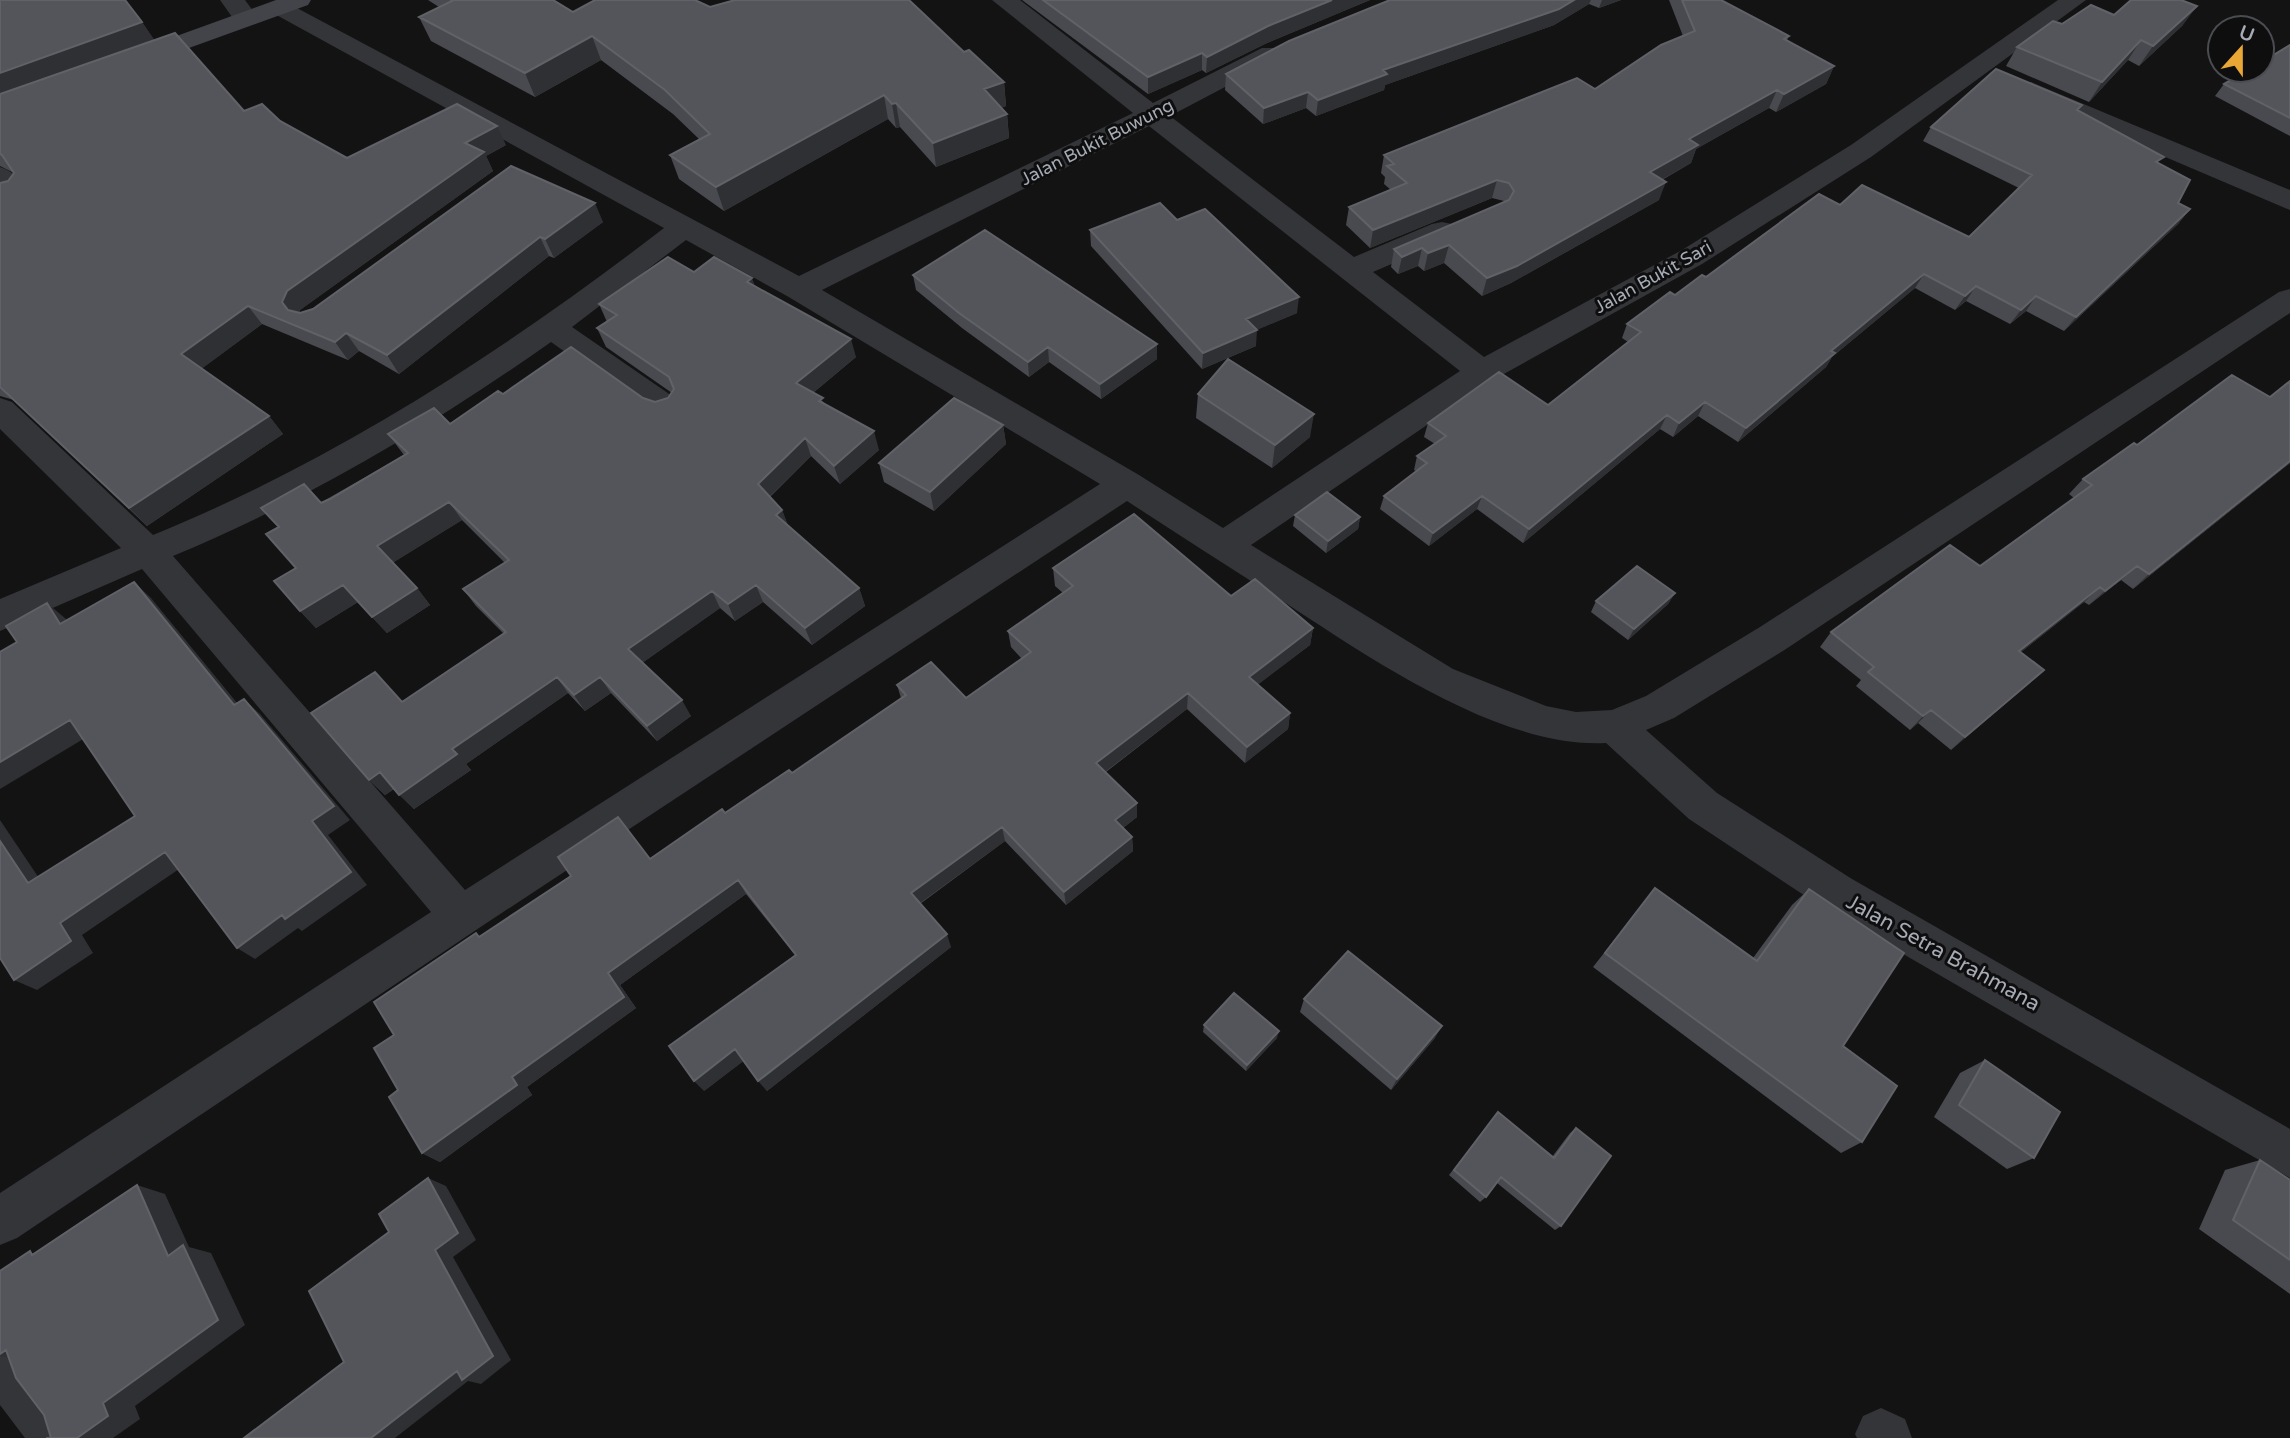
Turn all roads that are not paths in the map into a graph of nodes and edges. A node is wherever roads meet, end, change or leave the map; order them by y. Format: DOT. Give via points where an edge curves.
graph roads {
  1 [pos="1004,0"];
  2 [pos="2074,0"];
  3 [pos="289,3"];
  4 [pos="239,10"];
  5 [pos="1289,45"];
  6 [pos="1978,67"];
  7 [pos="104,71"];
  8 [pos="1149,116"];
  9 [pos="2290,201"];
  10 [pos="1469,220"];
  11 [pos="683,228"];
  12 [pos="1350,270"];
  13 [pos="798,289"];
  14 [pos="2290,299"];
  15 [pos="552,328"];
  16 [pos="1482,372"];
  17 [pos="664,406"];
  18 [pos="0,410"];
  19 [pos="1128,484"];
  20 [pos="1225,545"];
  21 [pos="147,551"];
  22 [pos="0,616"];
  23 [pos="1614,726"];
  24 [pos="461,916"];
  25 [pos="2290,1155"];
  26 [pos="0,1221"];
  27 [pos="0,1363"];
  28 [pos="57,1438"];
  1 -- 8 [label="street"];
  2 -- 6 [label="street, Jalan Bukit Sari"];
  3 -- 4 [label="street"];
  3 -- 11 [label="street" via="532,160"];
  4 -- 7 [label="street"];
  5 -- 8 [label="street, Jalan Bukit Buwung"];
  6 -- 9 [label="street"];
  6 -- 16 [label="street, Jalan Bukit Sari" via="1861,151 1692,257"];
  8 -- 12 [label="street"];
  8 -- 13 [label="street, Jalan Bukit Buwung"];
  10 -- 12 [label="street"];
  11 -- 13 [label="street"];
  11 -- 15 [label="street"];
  12 -- 16 [label="street"];
  13 -- 19 [label="street"];
  14 -- 23 [label="street" via="1773,638 1660,707"];
  15 -- 17 [label="street"];
  15 -- 21 [label="street" via="470,384 377,438 236,513"];
  16 -- 20 [label="street, Jalan Bukit Sari"];
  18 -- 21 [label="street"];
  19 -- 20 [label="street"];
  19 -- 24 [label="street"];
  20 -- 23 [label="street" via="1440,680 1542,722 1577,728"];
  21 -- 22 [label="street"];
  21 -- 24 [label="street"];
  23 -- 25 [label="street, Jalan Setra Brahmana" via="1703,806 1837,893"];
  24 -- 26 [label="street"];
  27 -- 28 [label="street"];
}
